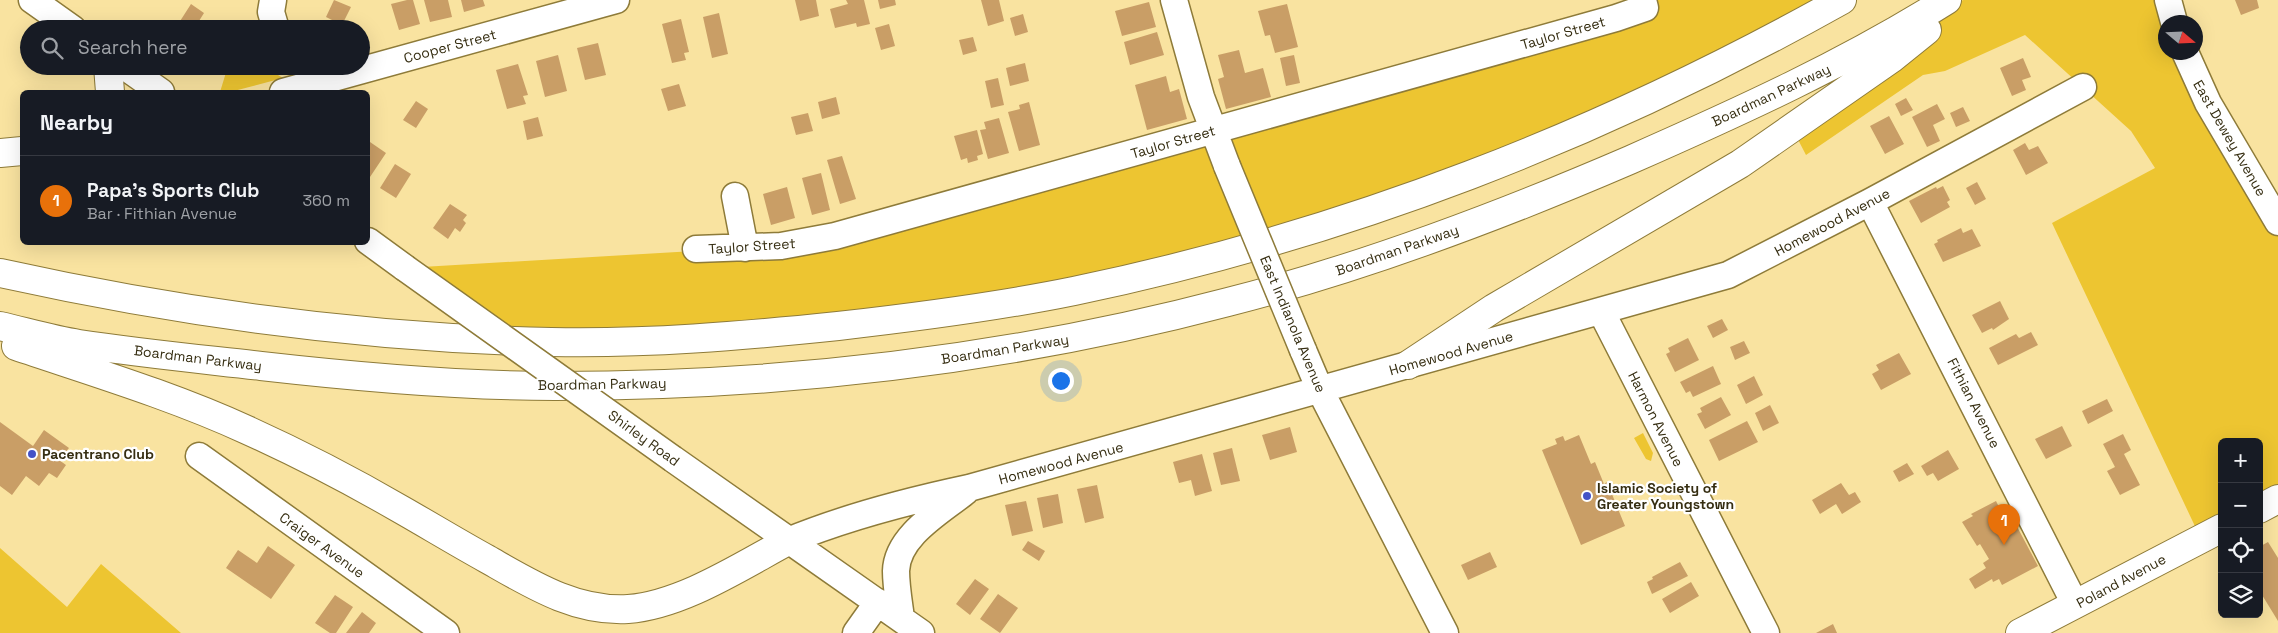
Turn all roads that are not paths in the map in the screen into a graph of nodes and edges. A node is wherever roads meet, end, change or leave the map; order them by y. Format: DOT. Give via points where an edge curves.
graph roads {
  1 [pos="32,0"];
  2 [pos="272,0"];
  3 [pos="616,0"];
  4 [pos="1174,0"];
  5 [pos="1842,0"];
  6 [pos="1947,0"];
  7 [pos="1963,0"];
  8 [pos="2168,0"];
  9 [pos="1644,4"];
  10 [pos="2172,15"];
  11 [pos="60,20"];
  12 [pos="273,20"];
  13 [pos="2189,60"];
  14 [pos="370,68"];
  15 [pos="109,75"];
  16 [pos="137,75"];
  17 [pos="345,75"];
  18 [pos="2083,88"];
  19 [pos="110,90"];
  20 [pos="158,90"];
  21 [pos="290,90"];
  22 [pos="1213,131"];
  23 [pos="20,151"];
  24 [pos="0,153"];
  25 [pos="735,196"];
  26 [pos="1870,202"];
  27 [pos="2278,222"];
  28 [pos="370,242"];
  29 [pos="745,248"];
  30 [pos="696,250"];
  31 [pos="0,273"];
  32 [pos="1601,311"];
  33 [pos="0,326"];
  34 [pos="0,341"];
  35 [pos="1408,365"];
  36 [pos="1320,390"];
  37 [pos="199,456"];
  38 [pos="969,488"];
  39 [pos="2278,499"];
  40 [pos="2263,507"];
  41 [pos="2218,530"];
  42 [pos="788,541"];
  43 [pos="878,602"];
  44 [pos="2076,604"];
  45 [pos="911,625"];
  46 [pos="446,633"];
  47 [pos="856,633"];
  48 [pos="1445,633"];
  49 [pos="1766,633"];
  50 [pos="2020,633"];
  1 -- 11 [label="street"];
  2 -- 12 [label="street"];
  3 -- 14 [label="street, Cooper Street"];
  4 -- 22 [label="street, East Indianola Avenue"];
  5 -- 31 [label="main road" via="1709,72 1616,116 1530,153 1375,210 1175,268 1073,291 927,316 715,338 554,342 424,336 305,326 170,306"];
  6 -- 33 [label="main road, Boardman Parkway" via="1893,34 1810,78 1559,190 1467,227 1315,278 1228,302 1012,349 872,370 731,382 552,386 316,372 74,344"];
  7 -- 35 [label="main road" via="1891,59 1740,164 1494,308"];
  8 -- 10 [label="street"];
  9 -- 22 [label="street, Taylor Street"];
  13 -- 27 [label="street, East Dewey Avenue" via="2208,103"];
  15 -- 19 [label="main road"];
  16 -- 20 [label="street"];
  17 -- 21 [label="street, Cooper Street"];
  18 -- 26 [label="street, Homewood Avenue"];
  22 -- 29 [label="street, Taylor Street" via="835,236 781,246"];
  22 -- 36 [label="street, East Indianola Avenue, bridge"];
  23 -- 24 [label="main road"];
  25 -- 29 [label="street"];
  26 -- 32 [label="street, Homewood Avenue" via="1728,275"];
  26 -- 44 [label="street, Fithian Avenue"];
  28 -- 42 [label="street, Shirley Road, bridge"];
  29 -- 30 [label="street, Taylor Street"];
  32 -- 35 [label="street, Homewood Avenue"];
  32 -- 49 [label="street, Harmon Avenue"];
  34 -- 42 [label="main road" via="185,404 246,429 400,509 533,586 571,602 599,608 628,609 652,605 692,591"];
  35 -- 36 [label="street, Homewood Avenue"];
  36 -- 38 [label="street, Homewood Avenue"];
  36 -- 48 [label="street, East Indianola Avenue"];
  37 -- 46 [label="street, Craiger Avenue"];
  38 -- 42 [label="street, Homewood Avenue" via="918,499 820,528"];
  38 -- 45 [label="street" via="917,530 905,545 896,570"];
  39 -- 40 [label="main road"];
  41 -- 44 [label="main road, Poland Avenue"];
  42 -- 43 [label="street, Shirley Road"];
  43 -- 45 [label="street, Shirley Road"];
  43 -- 47 [label="street"];
  44 -- 50 [label="main road, Poland Avenue"];
}
